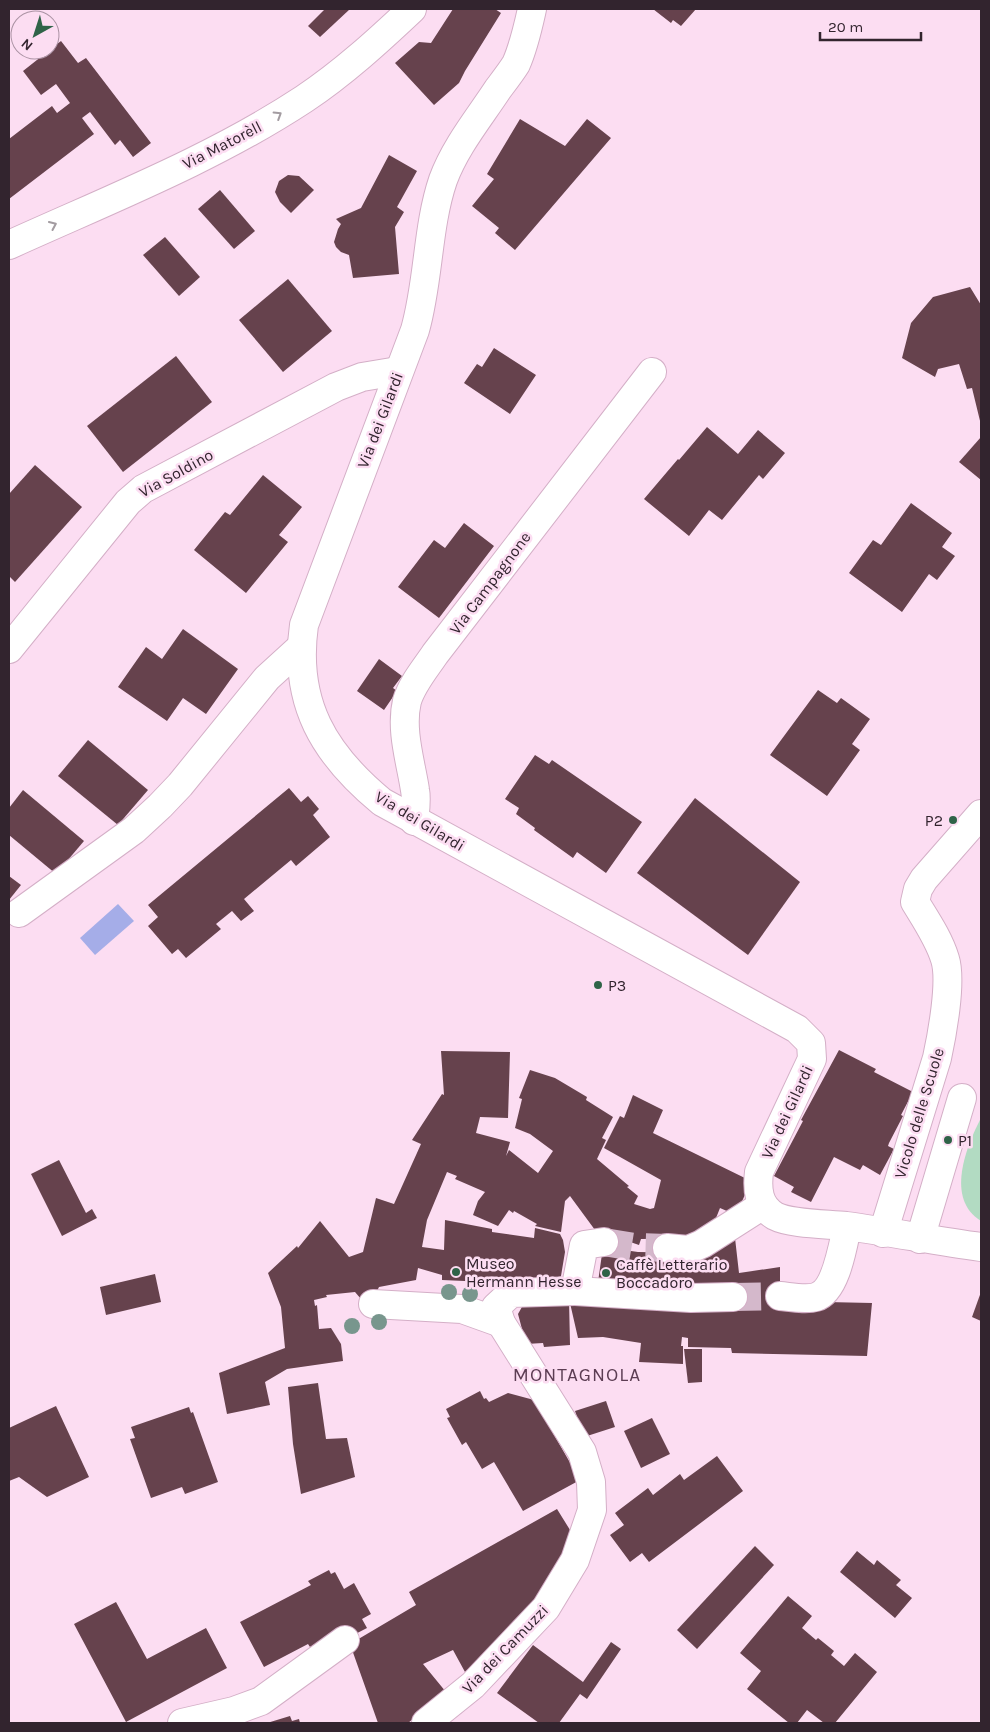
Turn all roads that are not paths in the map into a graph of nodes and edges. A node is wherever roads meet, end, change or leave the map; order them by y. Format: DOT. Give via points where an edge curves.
graph roads {
  1 [pos="412,9"];
  2 [pos="532,9"];
  3 [pos="9,245"];
  4 [pos="398,371"];
  5 [pos="652,372"];
  6 [pos="301,647"];
  7 [pos="9,649"];
  8 [pos="981,814"];
  9 [pos="414,821"];
  10 [pos="19,914"];
  11 [pos="962,1098"];
  12 [pos="763,1205"];
  13 [pos="847,1226"];
  14 [pos="883,1232"];
  15 [pos="920,1239"];
  16 [pos="604,1242"];
  17 [pos="981,1247"];
  18 [pos="667,1248"];
  19 [pos="575,1291"];
  20 [pos="780,1296"];
  21 [pos="733,1297"];
  22 [pos="373,1304"];
  23 [pos="501,1323"];
  24 [pos="345,1640"];
  25 [pos="182,1723"];
  26 [pos="426,1723"];
  3 -- 1 [label="street, Via Matorèll, one-way" via="175,169 264,124 340,73"];
  2 -- 4 [label="street, Via dei Gilardi" via="526,38 515,64 468,132 444,180 436,208 420,310"];
  4 -- 6 [label="street, Via dei Gilardi" via="304,625"];
  4 -- 7 [label="street, Via Soldino" via="362,377 336,387 143,489 128,502"];
  5 -- 9 [label="street, Via Campagnone" via="418,680 407,702 405,728 416,792"];
  6 -- 9 [label="street, Via dei Gilardi" via="309,706 337,758 382,802"];
  6 -- 10 [label="street" via="266,678 160,806 134,830"];
  8 -- 14 [label="street, Vicolo delle Scuole" via="918,889 915,902 936,937 948,972 942,1035"];
  9 -- 12 [label="street, Via dei Gilardi" via="797,1029 811,1043 812,1059 759,1172 757,1188"];
  11 -- 15 [label="street"];
  12 -- 13 [label="street" via="774,1215 787,1220"];
  12 -- 18 [label="street" via="702,1244 688,1250"];
  13 -- 14 [label="street"];
  13 -- 20 [label="street" via="828,1289 814,1298"];
  14 -- 15 [label="street"];
  15 -- 17 [label="street"];
  16 -- 19 [label="street" via="584,1245"];
  19 -- 21 [label="street" via="691,1298"];
  19 -- 23 [label="street" via="511,1293 496,1307"];
  22 -- 23 [label="street" via="462,1309"];
  23 -- 26 [label="street, Via dei Camuzzi" via="582,1452 592,1482 592,1510 575,1560 546,1608 473,1685"];
  24 -- 25 [label="street" via="261,1701"];
}
